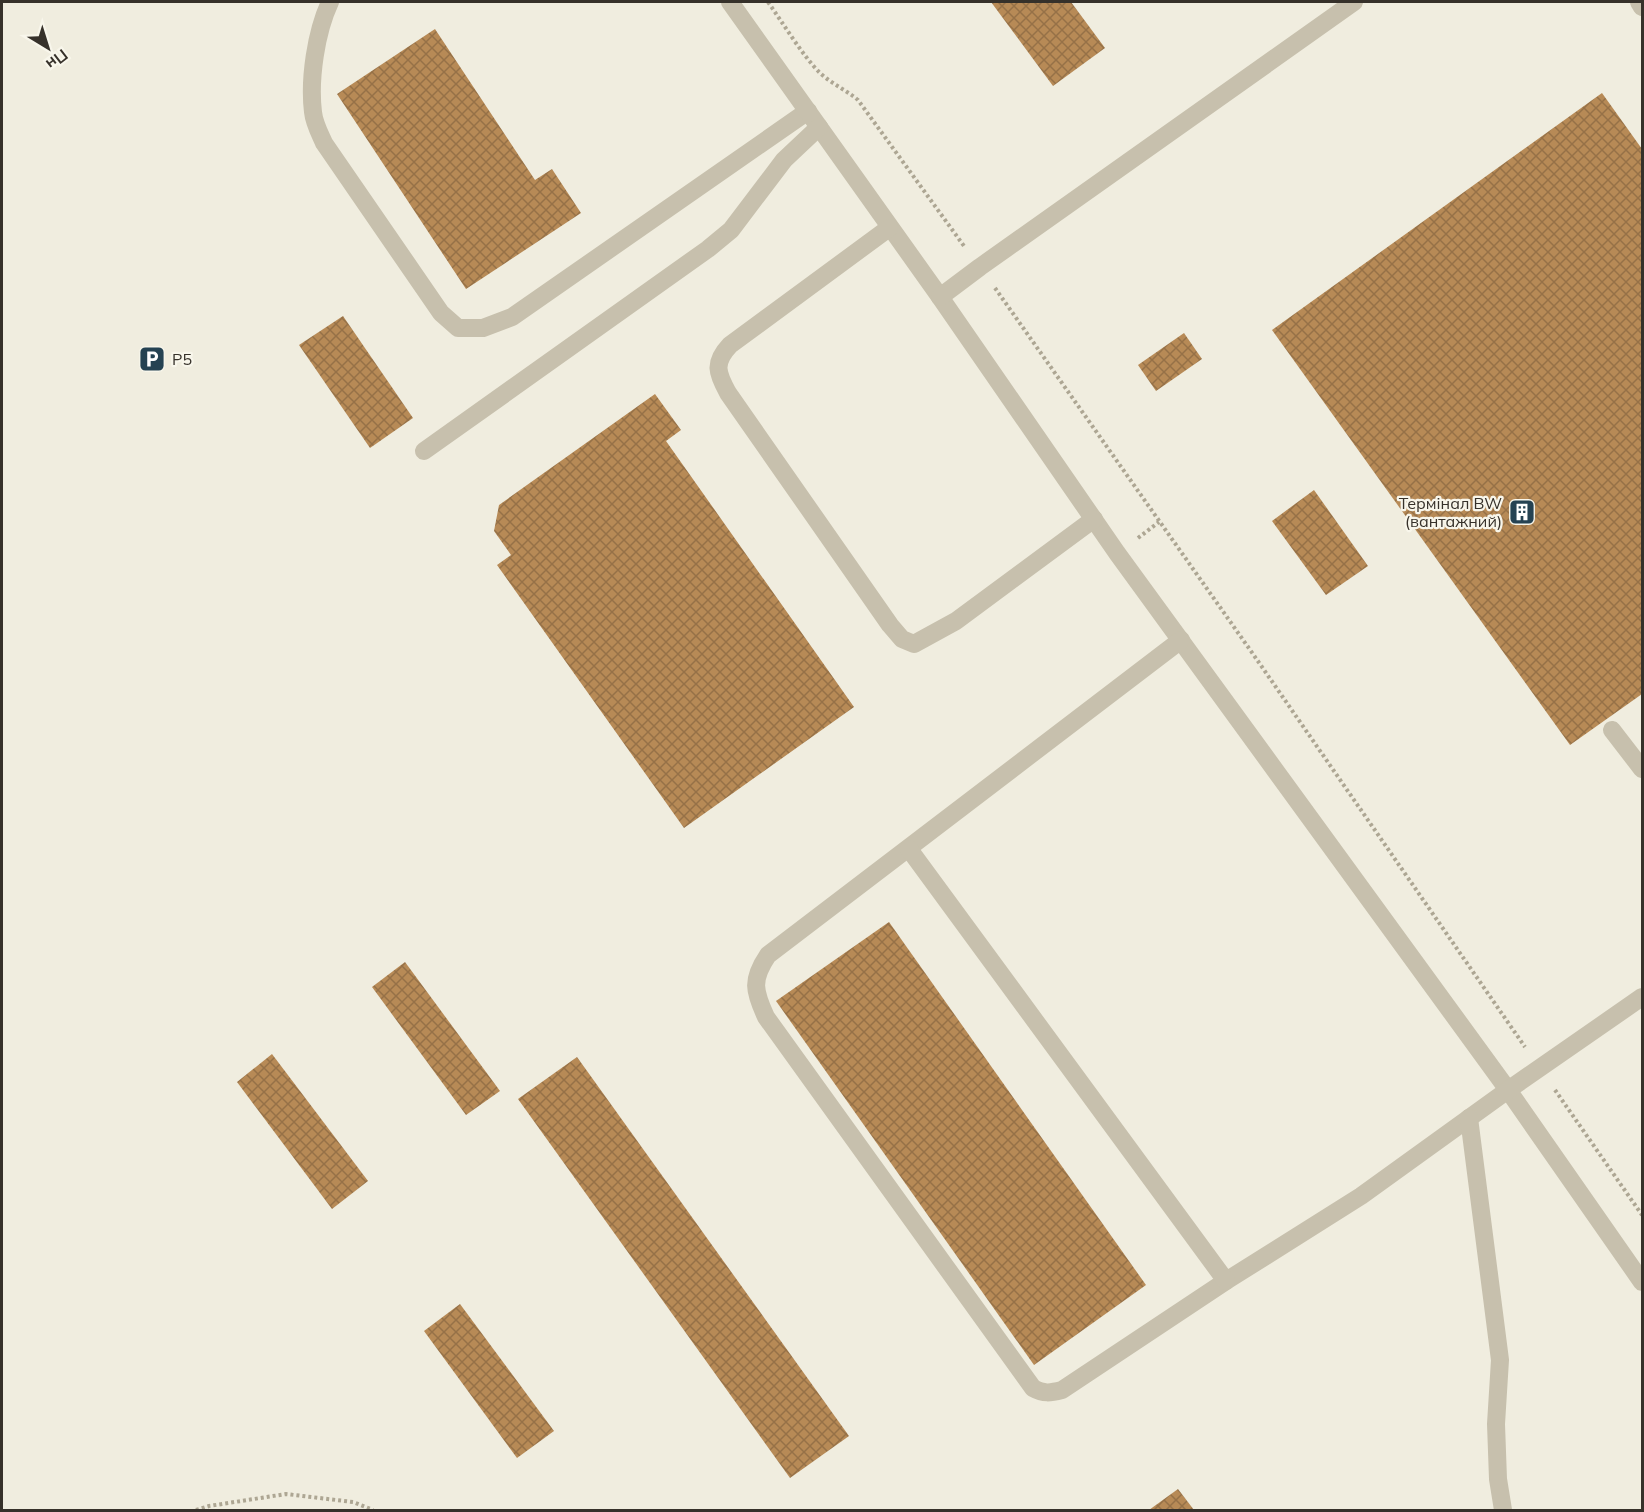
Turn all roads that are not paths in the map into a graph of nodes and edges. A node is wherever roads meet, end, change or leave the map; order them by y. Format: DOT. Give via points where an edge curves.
graph roads {
  1 [pos="330,2"];
  2 [pos="730,2"];
  3 [pos="1354,2"];
  4 [pos="1639,2"];
  5 [pos="1642,7"];
  6 [pos="808,111"];
  7 [pos="819,127"];
  8 [pos="889,228"];
  9 [pos="940,297"];
  10 [pos="424,451"];
  11 [pos="1094,519"];
  12 [pos="1181,640"];
  13 [pos="1612,730"];
  14 [pos="1642,769"];
  15 [pos="909,849"];
  16 [pos="1642,997"];
  17 [pos="1508,1090"];
  18 [pos="1469,1118"];
  19 [pos="1226,1281"];
  20 [pos="1642,1282"];
  21 [pos="1503,1510"];
  1 -- 6 [label="lane" via="316,49 312,88 313,114 324,143 441,313 458,328 483,328 512,317"];
  2 -- 6 [label="lane"];
  3 -- 9 [label="lane"];
  4 -- 5 [label="lane"];
  6 -- 7 [label="lane"];
  7 -- 8 [label="lane"];
  7 -- 10 [label="lane" via="784,160 731,230 708,249"];
  8 -- 9 [label="lane"];
  8 -- 11 [label="lane" via="730,345 717,366 728,393 890,625 902,639 914,644 923,641"];
  9 -- 11 [label="lane"];
  11 -- 12 [label="lane"];
  12 -- 15 [label="lane"];
  12 -- 17 [label="lane"];
  13 -- 14 [label="lane"];
  15 -- 19 [label="lane"];
  15 -- 19 [label="lane" via="768,955 757,973 758,999 766,1017 1033,1388 1050,1394 1062,1390"];
  16 -- 17 [label="lane"];
  17 -- 18 [label="lane"];
  17 -- 20 [label="lane"];
  18 -- 19 [label="lane" via="1361,1196"];
  18 -- 21 [label="lane" via="1500,1360 1496,1424"];
}
